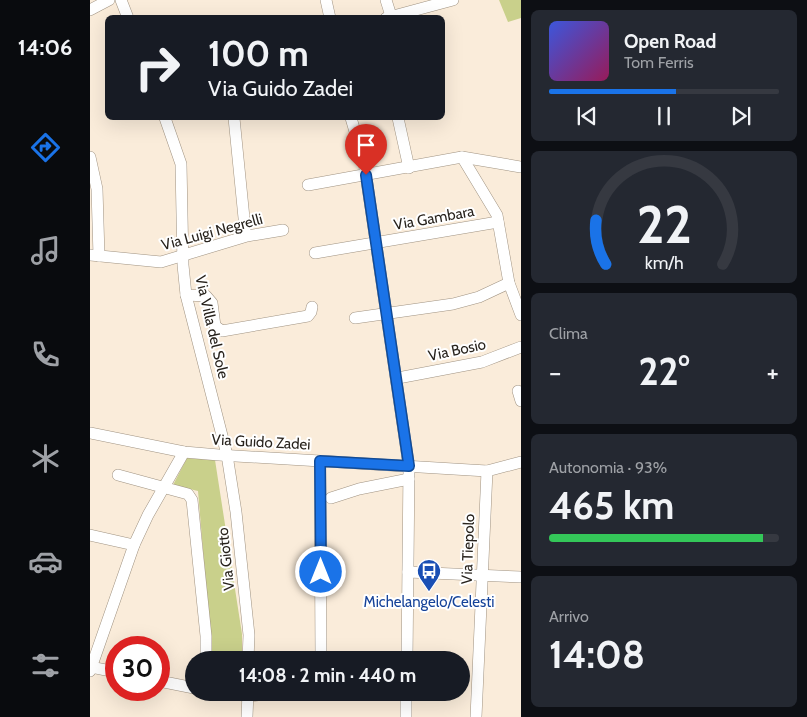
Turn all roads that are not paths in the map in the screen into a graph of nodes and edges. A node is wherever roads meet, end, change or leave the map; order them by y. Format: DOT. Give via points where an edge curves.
graph roads {
  1 [pos="109,0"];
  2 [pos="121,0"];
  3 [pos="326,0"];
  4 [pos="386,0"];
  5 [pos="453,0"];
  6 [pos="90,10"];
  7 [pos="127,15"];
  8 [pos="329,15"];
  9 [pos="389,15"];
  10 [pos="397,15"];
  11 [pos="166,120"];
  12 [pos="234,120"];
  13 [pos="352,120"];
  14 [pos="398,120"];
  15 [pos="90,157"];
  16 [pos="462,157"];
  17 [pos="521,167"];
  18 [pos="409,168"];
  19 [pos="366,175"];
  20 [pos="308,185"];
  21 [pos="498,222"];
  22 [pos="245,228"];
  23 [pos="283,230"];
  24 [pos="376,244"];
  25 [pos="315,253"];
  26 [pos="183,255"];
  27 [pos="94,256"];
  28 [pos="509,283"];
  29 [pos="186,295"];
  30 [pos="312,307"];
  31 [pos="385,313"];
  32 [pos="520,314"];
  33 [pos="355,318"];
  34 [pos="521,347"];
  35 [pos="398,378"];
  36 [pos="90,433"];
  37 [pos="184,452"];
  38 [pos="227,455"];
  39 [pos="320,461"];
  40 [pos="521,462"];
  41 [pos="409,466"];
  42 [pos="487,472"];
  43 [pos="118,475"];
  44 [pos="409,479"];
  45 [pos="165,487"];
  46 [pos="332,498"];
  47 [pos="90,535"];
  48 [pos="134,545"];
  49 [pos="408,572"];
  50 [pos="483,576"];
  51 [pos="521,577"];
  52 [pos="206,651"];
  53 [pos="248,651"];
  54 [pos="321,651"];
  55 [pos="407,651"];
  56 [pos="90,669"];
  57 [pos="105,671"];
  58 [pos="170,683"];
  59 [pos="185,686"];
  60 [pos="248,701"];
  61 [pos="406,701"];
  62 [pos="247,717"];
  63 [pos="406,717"];
  64 [pos="476,717"];
  1 -- 6 [label="street"];
  2 -- 7 [label="street"];
  3 -- 8 [label="street"];
  4 -- 9 [label="street"];
  5 -- 10 [label="street"];
  11 -- 26 [label="street, Via Villa del Sole" via="181,164"];
  12 -- 22 [label="street"];
  13 -- 19 [label="street"];
  14 -- 18 [label="street"];
  15 -- 27 [label="street" via="97,189"];
  16 -- 17 [label="street"];
  16 -- 18 [label="street"];
  16 -- 21 [label="street"];
  18 -- 19 [label="street"];
  19 -- 20 [label="street"];
  19 -- 24 [label="street"];
  21 -- 24 [label="street, Via Gambara"];
  21 -- 28 [label="street"];
  23 -- 26 [label="street, Via Luigi Negrelli" via="247,236"];
  24 -- 25 [label="street, Via Gambara"];
  24 -- 31 [label="street"];
  26 -- 27 [label="street, Via Luigi Negrelli" via="161,262"];
  26 -- 29 [label="street, Via Villa del Sole"];
  28 -- 31 [label="street" via="479,297 453,304"];
  28 -- 32 [label="street"];
  29 -- 30 [label="street, Via Villa del Sole" via="206,296 212,302 215,326 222,331 308,316"];
  29 -- 38 [label="street, Via Villa del Sole"];
  31 -- 33 [label="street"];
  31 -- 35 [label="street"];
  34 -- 35 [label="street, Via Bosio" via="482,362"];
  35 -- 41 [label="street"];
  36 -- 37 [label="street, Via Guido Zadei"];
  37 -- 38 [label="street, Via Guido Zadei"];
  37 -- 45 [label="street"];
  38 -- 39 [label="street, Via Guido Zadei"];
  38 -- 53 [label="street, Via Giotto" via="241,560"];
  39 -- 41 [label="street, Via Guido Zadei"];
  39 -- 54 [label="street"];
  40 -- 42 [label="street, Via Guido Zadei"];
  41 -- 42 [label="street, Via Guido Zadei"];
  41 -- 44 [label="street"];
  42 -- 50 [label="street, Via Tiepolo"];
  43 -- 45 [label="street"];
  44 -- 46 [label="street"];
  44 -- 49 [label="street"];
  45 -- 48 [label="street"];
  45 -- 52 [label="street" via="188,494 192,500"];
  47 -- 48 [label="street"];
  48 -- 56 [label="street"];
  49 -- 50 [label="street"];
  49 -- 55 [label="street"];
  50 -- 51 [label="street"];
  50 -- 64 [label="street, Via Tiepolo"];
  56 -- 57 [label="street"];
  58 -- 59 [label="street"];
  60 -- 62 [label="street"];
  61 -- 63 [label="street"];
}
